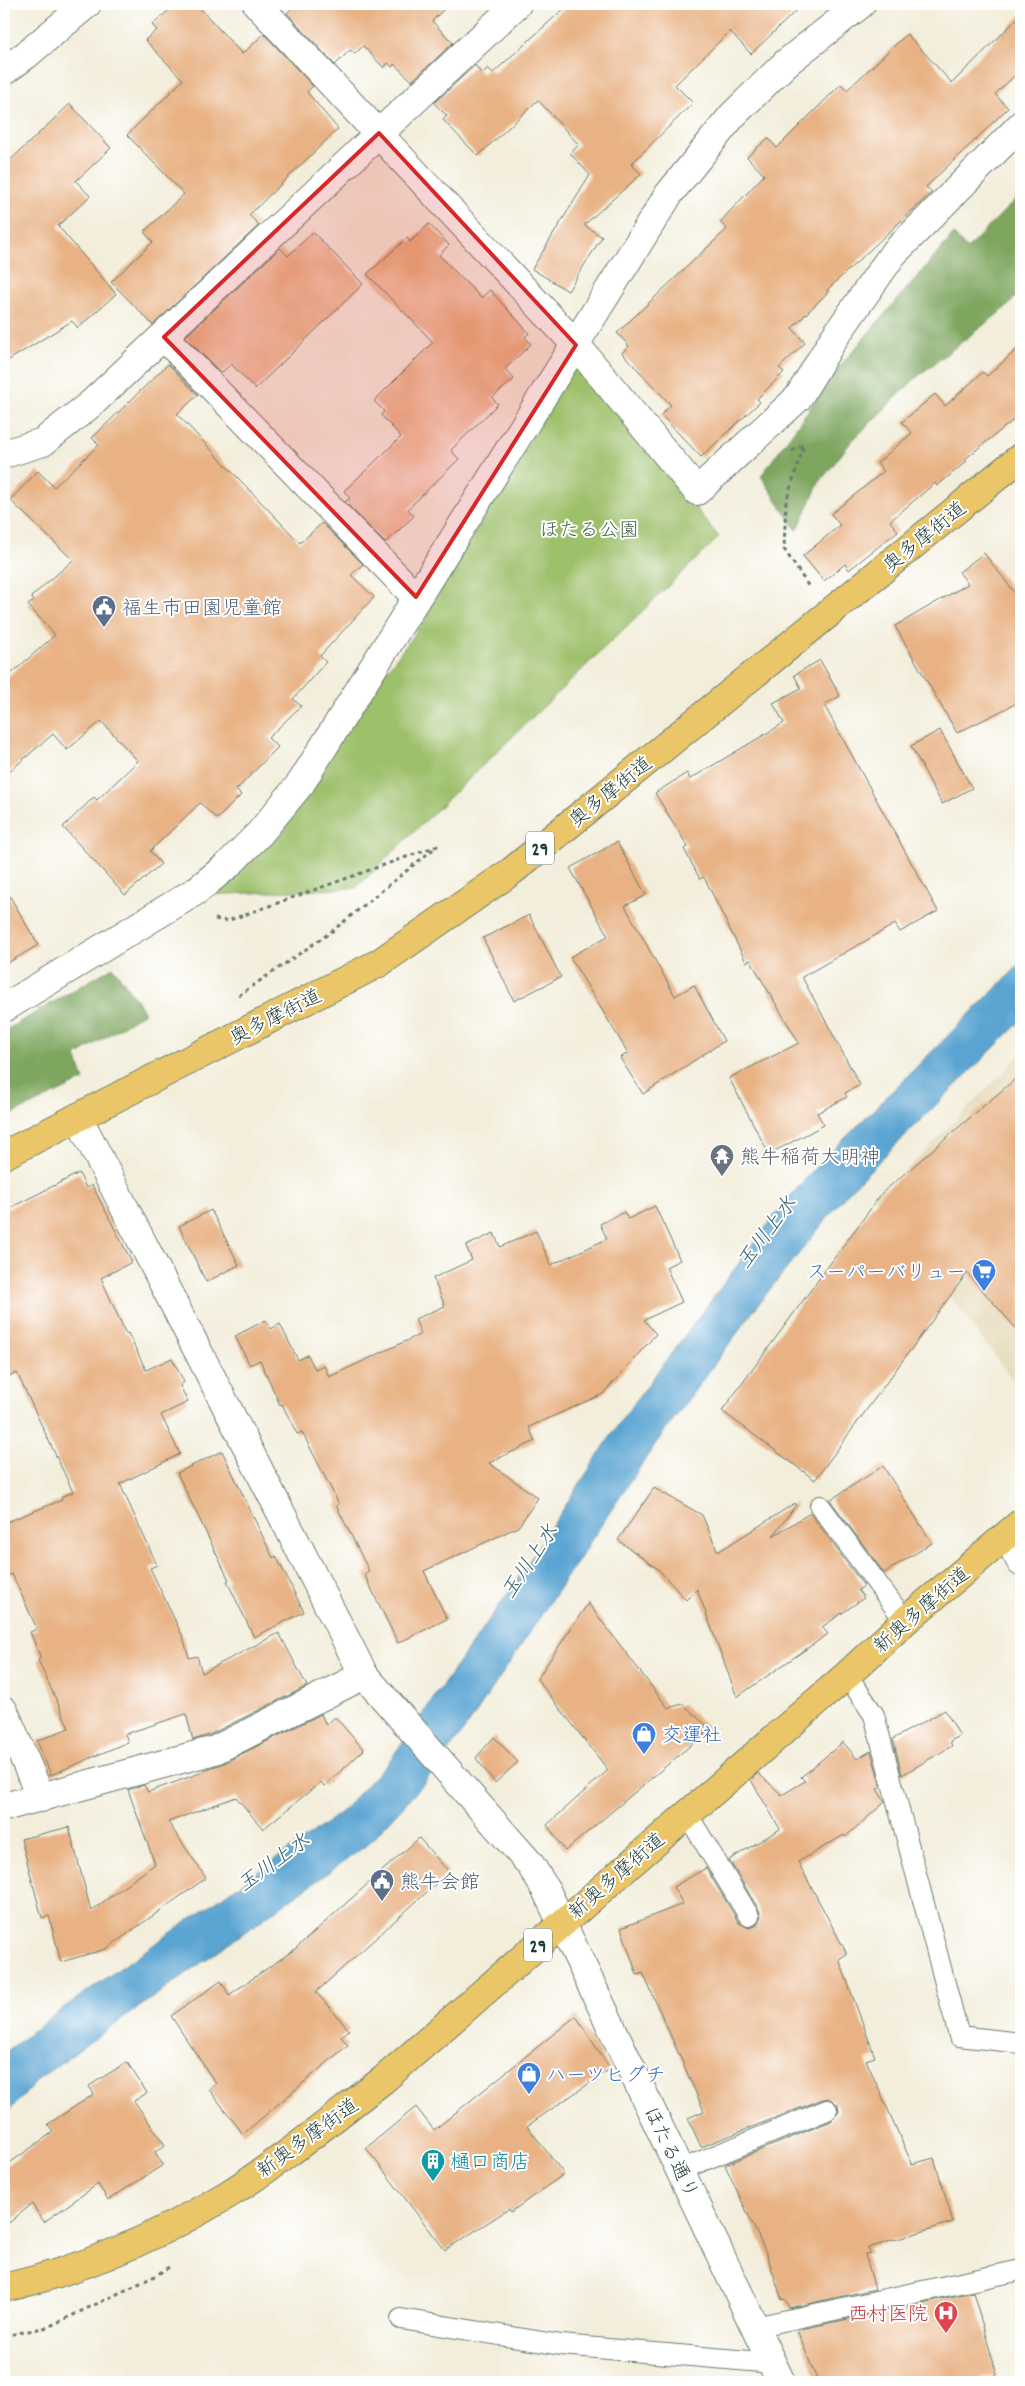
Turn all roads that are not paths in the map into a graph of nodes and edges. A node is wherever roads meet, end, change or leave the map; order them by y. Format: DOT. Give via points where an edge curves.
graph roads {
  1 [pos="87,4"];
  2 [pos="257,4"];
  3 [pos="517,4"];
  4 [pos="861,4"];
  5 [pos="4,71"];
  6 [pos="1021,125"];
  7 [pos="379,133"];
  8 [pos="164,337"];
  9 [pos="576,345"];
  10 [pos="4,454"];
  11 [pos="1021,457"];
  12 [pos="416,597"];
  13 [pos="4,1008"];
  14 [pos="78,1117"];
  15 [pos="4,1155"];
  16 [pos="820,1506"];
  17 [pos="1014,1530"];
  18 [pos="1021,1562"];
  19 [pos="905,1621"];
  20 [pos="364,1674"];
  21 [pos="847,1675"];
  22 [pos="4,1711"];
  23 [pos="41,1798"];
  24 [pos="4,1807"];
  25 [pos="687,1814"];
  26 [pos="749,1916"];
  27 [pos="562,1923"];
  28 [pos="1021,2043"];
  29 [pos="827,2110"];
  30 [pos="680,2170"];
  31 [pos="1021,2270"];
  32 [pos="4,2288"];
  33 [pos="401,2319"];
  34 [pos="755,2327"];
  35 [pos="777,2373"];
  1 -- 5 [label="street"];
  2 -- 7 [label="street"];
  3 -- 7 [label="street"];
  4 -- 9 [label="street" via="786,63 732,116 669,194"];
  6 -- 9 [label="street" via="893,254 834,338 798,398 697,491"];
  7 -- 8 [label="street"];
  7 -- 9 [label="street"];
  8 -- 10 [label="street" via="92,403 43,442"];
  8 -- 12 [label="street"];
  9 -- 12 [label="street"];
  11 -- 14 [label="main road, 奥多摩街道 / 29" via="512,871 379,963"];
  12 -- 13 [label="street" via="301,783 228,866 196,891"];
  14 -- 15 [label="main road, 奥多摩街道 / 29"];
  14 -- 20 [label="street, ほたる通り"];
  16 -- 19 [label="lane"];
  17 -- 18 [label="street"];
  17 -- 19 [label="main road, 新奥多摩街道 / 29"];
  19 -- 21 [label="main road, 新奥多摩街道 / 29"];
  20 -- 23 [label="street" via="215,1750"];
  20 -- 27 [label="street, ほたる通り" via="530,1864"];
  21 -- 25 [label="main road, 新奥多摩街道 / 29"];
  21 -- 28 [label="lane" via="874,1715 960,2036"];
  22 -- 23 [label="street"];
  23 -- 24 [label="street"];
  25 -- 26 [label="lane"];
  25 -- 27 [label="main road, 新奥多摩街道 / 29"];
  27 -- 30 [label="street, ほたる通り"];
  27 -- 32 [label="main road, 新奥多摩街道 / 29" via="383,2080 304,2141 227,2194 133,2244"];
  29 -- 30 [label="lane"];
  30 -- 34 [label="street, ほたる通り"];
  31 -- 34 [label="lane"];
  33 -- 35 [label="lane" via="561,2345"];
  34 -- 35 [label="street, ほたる通り"];
}
